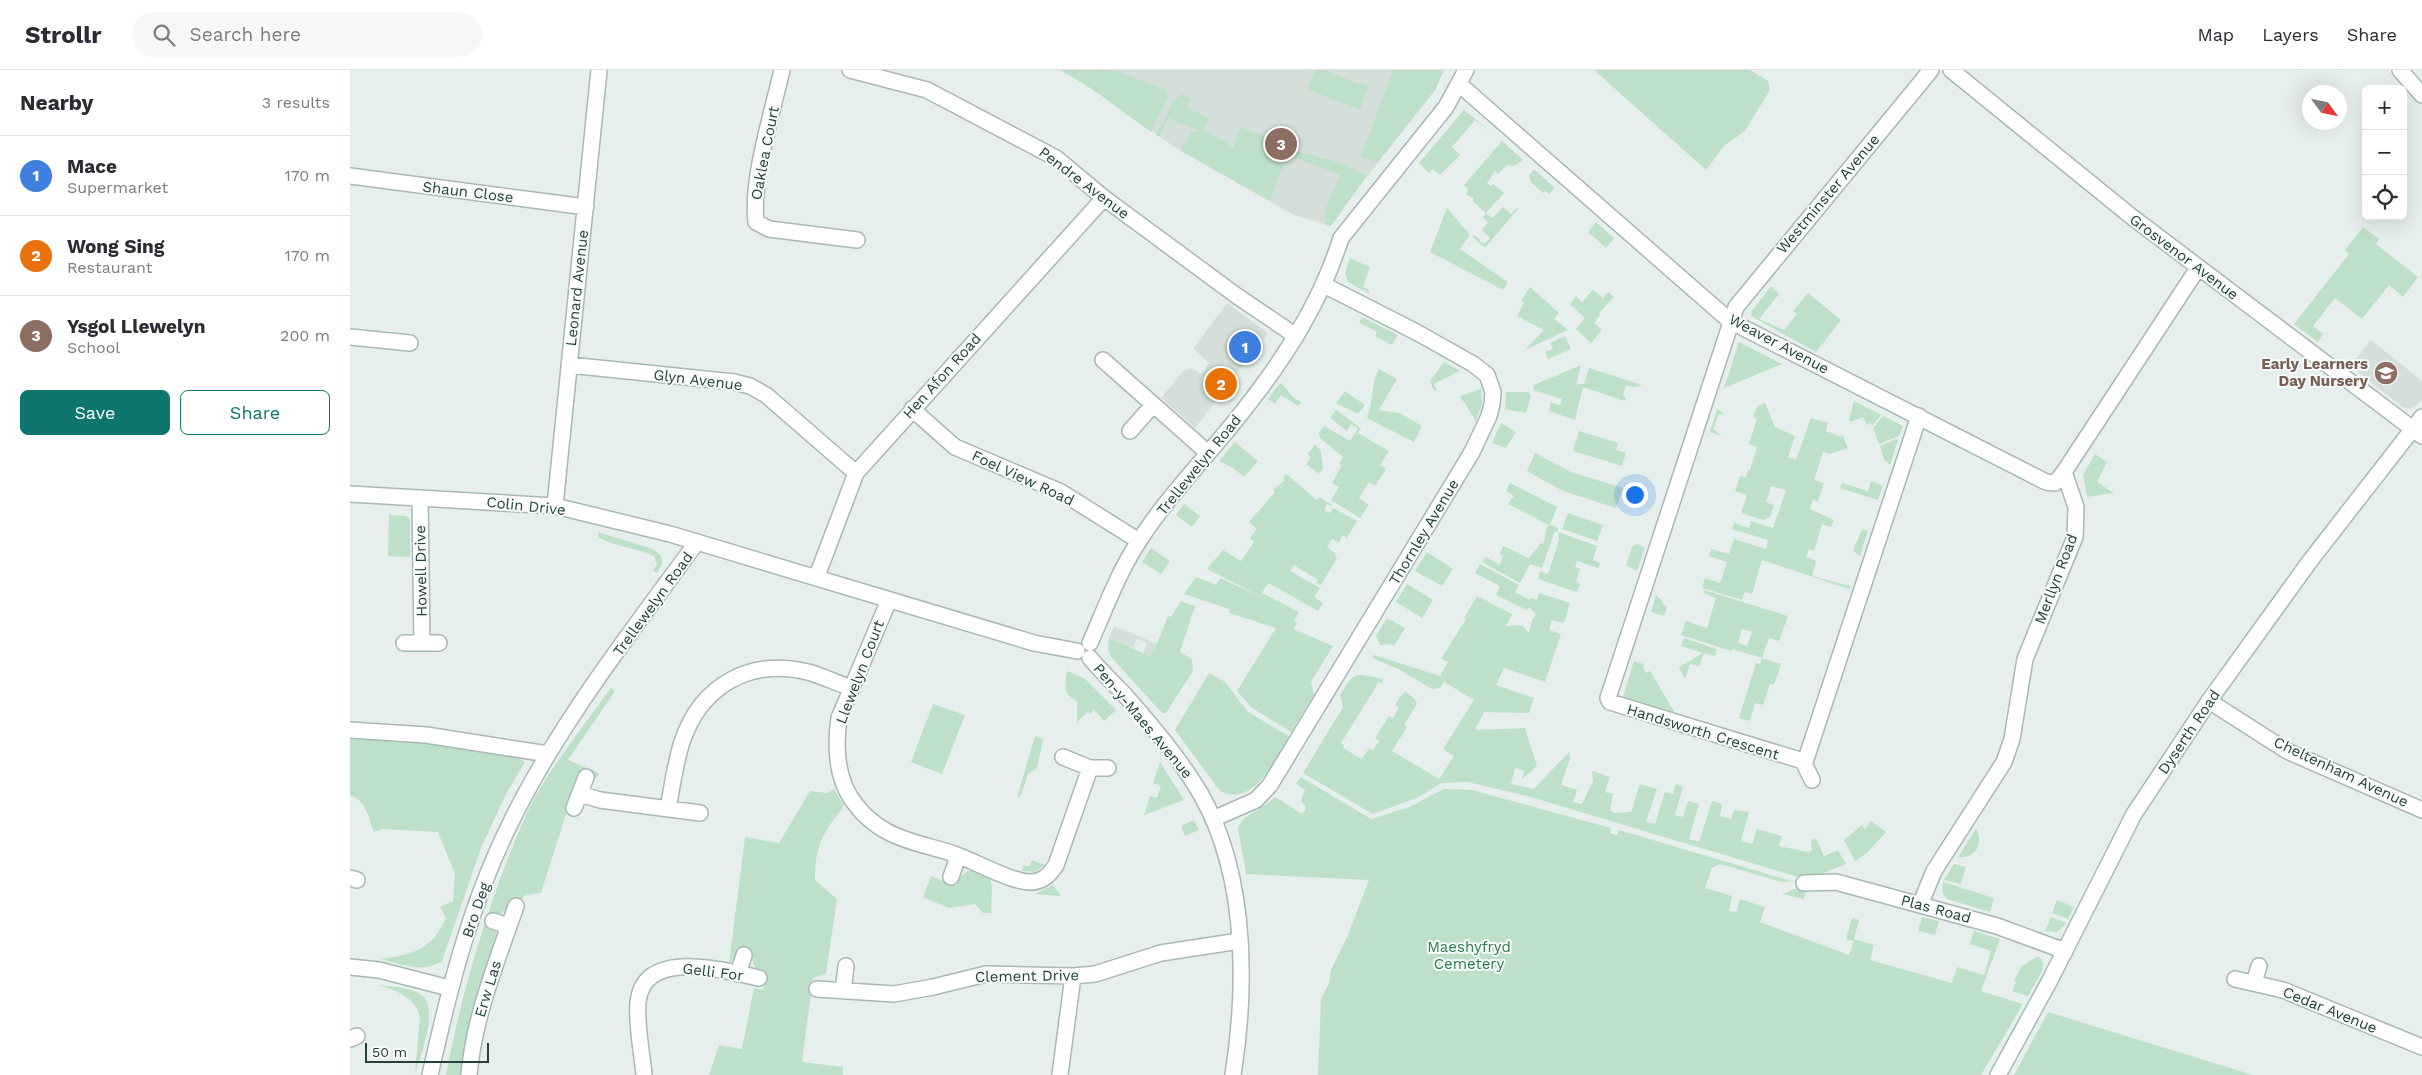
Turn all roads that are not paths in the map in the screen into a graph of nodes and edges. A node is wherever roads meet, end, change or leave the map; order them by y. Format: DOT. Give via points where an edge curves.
graph roads {
  1 [pos="599,70"];
  2 [pos="782,70"];
  3 [pos="850,70"];
  4 [pos="1466,70"];
  5 [pos="1931,70"];
  6 [pos="1951,70"];
  7 [pos="2400,70"];
  8 [pos="1459,84"];
  9 [pos="2422,95"];
  10 [pos="350,176"];
  11 [pos="1104,198"];
  12 [pos="586,207"];
  13 [pos="857,240"];
  14 [pos="2198,268"];
  15 [pos="1324,285"];
  16 [pos="1730,321"];
  17 [pos="1296,336"];
  18 [pos="350,337"];
  19 [pos="410,343"];
  20 [pos="1103,360"];
  21 [pos="569,365"];
  22 [pos="1153,405"];
  23 [pos="912,409"];
  24 [pos="1920,416"];
  25 [pos="2422,417"];
  26 [pos="1130,432"];
  27 [pos="2417,432"];
  28 [pos="1208,453"];
  29 [pos="856,472"];
  30 [pos="2064,472"];
  31 [pos="350,494"];
  32 [pos="420,498"];
  33 [pos="555,506"];
  34 [pos="1139,541"];
  35 [pos="697,542"];
  36 [pos="816,576"];
  37 [pos="889,600"];
  38 [pos="404,643"];
  39 [pos="422,643"];
  40 [pos="439,643"];
  41 [pos="1086,651"];
  42 [pos="851,688"];
  43 [pos="2209,701"];
  44 [pos="350,730"];
  45 [pos="548,754"];
  46 [pos="1063,757"];
  47 [pos="1803,761"];
  48 [pos="1090,768"];
  49 [pos="1108,768"];
  50 [pos="586,778"];
  51 [pos="1812,780"];
  52 [pos="580,794"];
  53 [pos="574,808"];
  54 [pos="668,809"];
  55 [pos="2422,810"];
  56 [pos="700,814"];
  57 [pos="1213,819"];
  58 [pos="958,856"];
  59 [pos="951,877"];
  60 [pos="1804,883"];
  61 [pos="1920,905"];
  62 [pos="516,906"];
  63 [pos="493,921"];
  64 [pos="509,926"];
  65 [pos="1239,940"];
  66 [pos="2064,951"];
  67 [pos="744,955"];
  68 [pos="846,966"];
  69 [pos="2259,966"];
  70 [pos="350,968"];
  71 [pos="738,974"];
  72 [pos="1073,976"];
  73 [pos="759,978"];
  74 [pos="2235,979"];
  75 [pos="2254,984"];
  76 [pos="450,988"];
  77 [pos="817,990"];
  78 [pos="843,990"];
  79 [pos="2422,1047"];
  80 [pos="430,1075"];
  81 [pos="469,1075"];
  82 [pos="644,1075"];
  83 [pos="1060,1075"];
  84 [pos="1233,1075"];
  85 [pos="1998,1075"];
  1 -- 12 [label="street, Leonard Avenue"];
  2 -- 13 [label="street, Oaklea Court" via="756,186 756,222 769,229"];
  3 -- 11 [label="street, Pendre Avenue" via="927,90 1056,158"];
  4 -- 8 [label="street, Trellewelyn Road"];
  5 -- 16 [label="street, Westminster Avenue" via="1744,294"];
  6 -- 14 [label="street, Grosvenor Avenue"];
  7 -- 9 [label="street"];
  8 -- 15 [label="street, Trellewelyn Road" via="1446,107 1341,238"];
  8 -- 16 [label="street, Weaver Avenue"];
  10 -- 12 [label="street, Shaun Close"];
  11 -- 17 [label="street, Pendre Avenue"];
  11 -- 23 [label="street, Hen Afon Road"];
  12 -- 21 [label="street, Leonard Avenue"];
  14 -- 27 [label="street, Grosvenor Avenue"];
  14 -- 30 [label="street"];
  15 -- 17 [label="street, Trellewelyn Road"];
  15 -- 57 [label="street, Thornley Avenue" via="1418,332 1481,369 1490,381 1492,404 1472,452 1270,785 1256,800"];
  16 -- 24 [label="street, Weaver Avenue"];
  16 -- 47 [label="street, Handsworth Crescent" via="1608,698 1614,704"];
  17 -- 28 [label="street, Trellewelyn Road" via="1243,411"];
  18 -- 19 [label="street"];
  20 -- 22 [label="street"];
  21 -- 29 [label="street, Glyn Avenue" via="750,386 766,395"];
  21 -- 33 [label="street, Leonard Avenue"];
  22 -- 26 [label="street"];
  22 -- 28 [label="street"];
  23 -- 29 [label="street, Hen Afon Road"];
  23 -- 34 [label="street, Foel View Road" via="955,447 1060,492"];
  24 -- 30 [label="street, Weaver Avenue" via="2046,482 2054,483"];
  24 -- 47 [label="street"];
  25 -- 27 [label="street, Dyserth Road"];
  27 -- 43 [label="street, Dyserth Road" via="2310,561"];
  28 -- 34 [label="street, Trellewelyn Road"];
  29 -- 36 [label="street, Hen Afon Road"];
  30 -- 61 [label="street, Merllyn Road" via="2076,507 2075,537 2025,659 2012,740 2004,762 1934,871"];
  31 -- 32 [label="street, Colin Drive"];
  32 -- 33 [label="street, Colin Drive"];
  32 -- 39 [label="street, Howell Drive"];
  33 -- 35 [label="street, Colin Drive"];
  34 -- 41 [label="street, Trellewelyn Road" via="1120,574"];
  35 -- 36 [label="street, Trellewelyn Road"];
  35 -- 45 [label="street, Trellewelyn Road"];
  36 -- 37 [label="street, Trellewelyn Road"];
  37 -- 41 [label="street, Trellewelyn Road" via="1034,643"];
  37 -- 42 [label="street, Llewelyn Court"];
  38 -- 39 [label="street"];
  39 -- 40 [label="street"];
  41 -- 57 [label="street, Pen-y-Maes Avenue" via="1169,748 1204,799"];
  42 -- 54 [label="street" via="808,672 786,669 742,673 722,685 692,719 682,740"];
  42 -- 58 [label="street, Llewelyn Court" via="839,718 836,738 844,782 854,804 871,822 890,833"];
  43 -- 55 [label="street, Cheltenham Avenue" via="2287,751"];
  43 -- 66 [label="street, Dyserth Road" via="2134,814"];
  44 -- 45 [label="street" via="426,735"];
  45 -- 76 [label="street, Bro Deg" via="508,827 489,872"];
  46 -- 48 [label="street"];
  47 -- 51 [label="street"];
  48 -- 49 [label="street"];
  48 -- 58 [label="street, Llewelyn Court" via="1056,865 1043,879 1021,881"];
  50 -- 52 [label="street"];
  52 -- 53 [label="street"];
  52 -- 54 [label="street" via="600,800"];
  54 -- 56 [label="street"];
  57 -- 65 [label="street, Pen-y-Maes Avenue" via="1228,860 1237,906"];
  58 -- 59 [label="street"];
  60 -- 61 [label="street, Plas Road" via="1836,882"];
  61 -- 66 [label="street, Plas Road" via="1997,926"];
  62 -- 64 [label="street, Erw Las"];
  63 -- 64 [label="street"];
  64 -- 81 [label="street, Erw Las" via="478,1022"];
  65 -- 72 [label="street, Clement Drive" via="1161,953 1095,974"];
  65 -- 84 [label="street, Pen-y-Maes Avenue" via="1238,1030"];
  66 -- 85 [label="street, Dyserth Road"];
  67 -- 71 [label="street"];
  68 -- 78 [label="street"];
  69 -- 75 [label="street"];
  70 -- 76 [label="street" via="378,970"];
  71 -- 73 [label="street, Gelli For"];
  71 -- 82 [label="street, Gelli For" via="694,966 676,967 658,970 648,980 638,1001"];
  72 -- 78 [label="street, Clement Drive" via="986,974 894,994"];
  72 -- 83 [label="street"];
  74 -- 75 [label="street, Cedar Avenue"];
  75 -- 79 [label="street, Cedar Avenue" via="2314,1001"];
  76 -- 80 [label="street, Bro Deg"];
  77 -- 78 [label="street, Clement Drive"];
}
